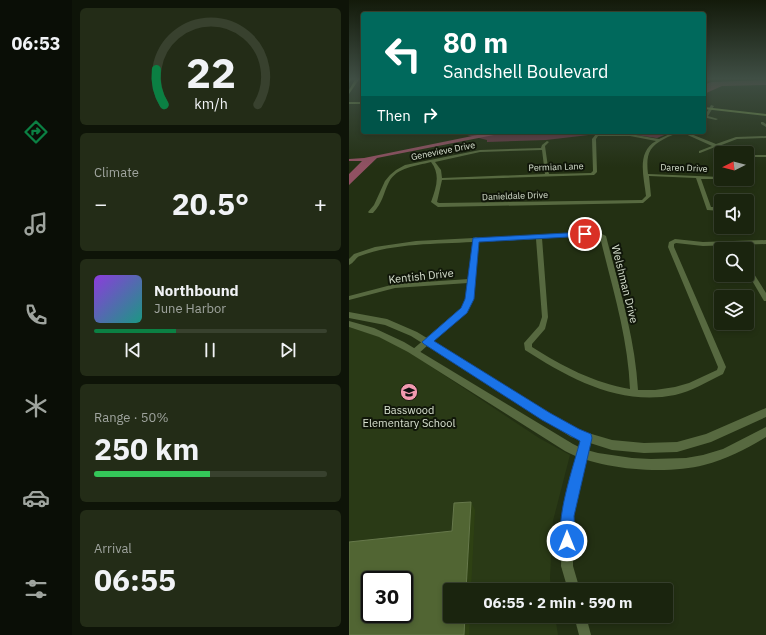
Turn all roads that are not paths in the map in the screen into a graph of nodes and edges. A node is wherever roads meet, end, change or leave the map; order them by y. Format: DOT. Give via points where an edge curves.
graph roads {
  1 [pos="711,107"];
  2 [pos="715,108"];
  3 [pos="718,108"];
  4 [pos="766,112"];
  5 [pos="766,115"];
  6 [pos="706,117"];
  7 [pos="706,119"];
  8 [pos="717,119"];
  9 [pos="762,123"];
  10 [pos="766,126"];
  11 [pos="672,134"];
  12 [pos="687,134"];
  13 [pos="766,137"];
  14 [pos="659,140"];
  15 [pos="547,142"];
  16 [pos="714,146"];
  17 [pos="543,149"];
  18 [pos="700,152"];
  19 [pos="754,156"];
  20 [pos="766,156"];
  21 [pos="432,160"];
  22 [pos="547,175"];
  23 [pos="647,175"];
  24 [pos="698,177"];
  25 [pos="714,178"];
  26 [pos="441,180"];
  27 [pos="714,209"];
  28 [pos="371,212"];
  29 [pos="539,237"];
  30 [pos="476,240"];
  31 [pos="766,242"];
  32 [pos="754,244"];
  33 [pos="714,245"];
  34 [pos="349,263"];
  35 [pos="754,279"];
  36 [pos="472,281"];
  37 [pos="349,298"];
  38 [pos="766,299"];
  39 [pos="349,315"];
  40 [pos="349,324"];
  41 [pos="427,342"];
  42 [pos="415,352"];
  43 [pos="634,392"];
  44 [pos="766,412"];
  45 [pos="766,432"];
  46 [pos="587,438"];
  47 [pos="582,454"];
  48 [pos="572,583"];
  49 [pos="582,623"];
  50 [pos="585,635"];
  1 -- 6 [label="street"];
  2 -- 5 [label="main road"];
  3 -- 4 [label="main road"];
  7 -- 8 [label="street"];
  9 -- 10 [label="street"];
  11 -- 14 [label="street"];
  12 -- 16 [label="street"];
  13 -- 16 [label="street" via="739,138"];
  14 -- 22 [label="street, Permian Lane" via="630,135 599,134 594,139 595,173"];
  14 -- 23 [label="street" via="646,153"];
  15 -- 17 [label="street"];
  16 -- 18 [label="street"];
  17 -- 21 [label="street, Genevieve Drive" via="484,151"];
  17 -- 22 [label="street"];
  19 -- 20 [label="street"];
  21 -- 26 [label="street" via="440,170"];
  21 -- 28 [label="street, Genevieve Drive" via="407,166 392,173 376,208"];
  22 -- 26 [label="street, Permian Lane"];
  23 -- 24 [label="street, Daren Drive"];
  23 -- 26 [label="street, Danieldale Drive" via="649,196 643,201 438,206 434,202"];
  24 -- 25 [label="street, Daren Drive"];
  24 -- 27 [label="street" via="709,209"];
  29 -- 30 [label="street, Welshman Drive"];
  29 -- 43 [label="street, Welshman Drive" via="598,234 603,236 634,367"];
  29 -- 43 [label="street" via="545,317 542,326 527,343 528,348 580,378 605,388"];
  30 -- 34 [label="street, Welshman Drive" via="416,242 381,248 356,255"];
  30 -- 36 [label="street"];
  31 -- 32 [label="street"];
  33 -- 43 [label="street" via="675,241 671,243 671,247 722,367 720,372 692,386 674,391"];
  35 -- 38 [label="street"];
  36 -- 37 [label="street, Kentish Drive" via="395,286"];
  36 -- 41 [label="street" via="470,299 464,310"];
  39 -- 41 [label="street" via="387,322"];
  40 -- 42 [label="street" via="367,328"];
  41 -- 42 [label="street"];
  41 -- 46 [label="street" via="546,417"];
  42 -- 47 [label="street"];
  44 -- 46 [label="street" via="707,439 677,447 644,448 612,445"];
  45 -- 47 [label="street" via="745,445 717,457 690,462 623,462"];
  46 -- 47 [label="street"];
  47 -- 48 [label="street" via="568,516 567,566"];
  49 -- 50 [label="street"];
}
